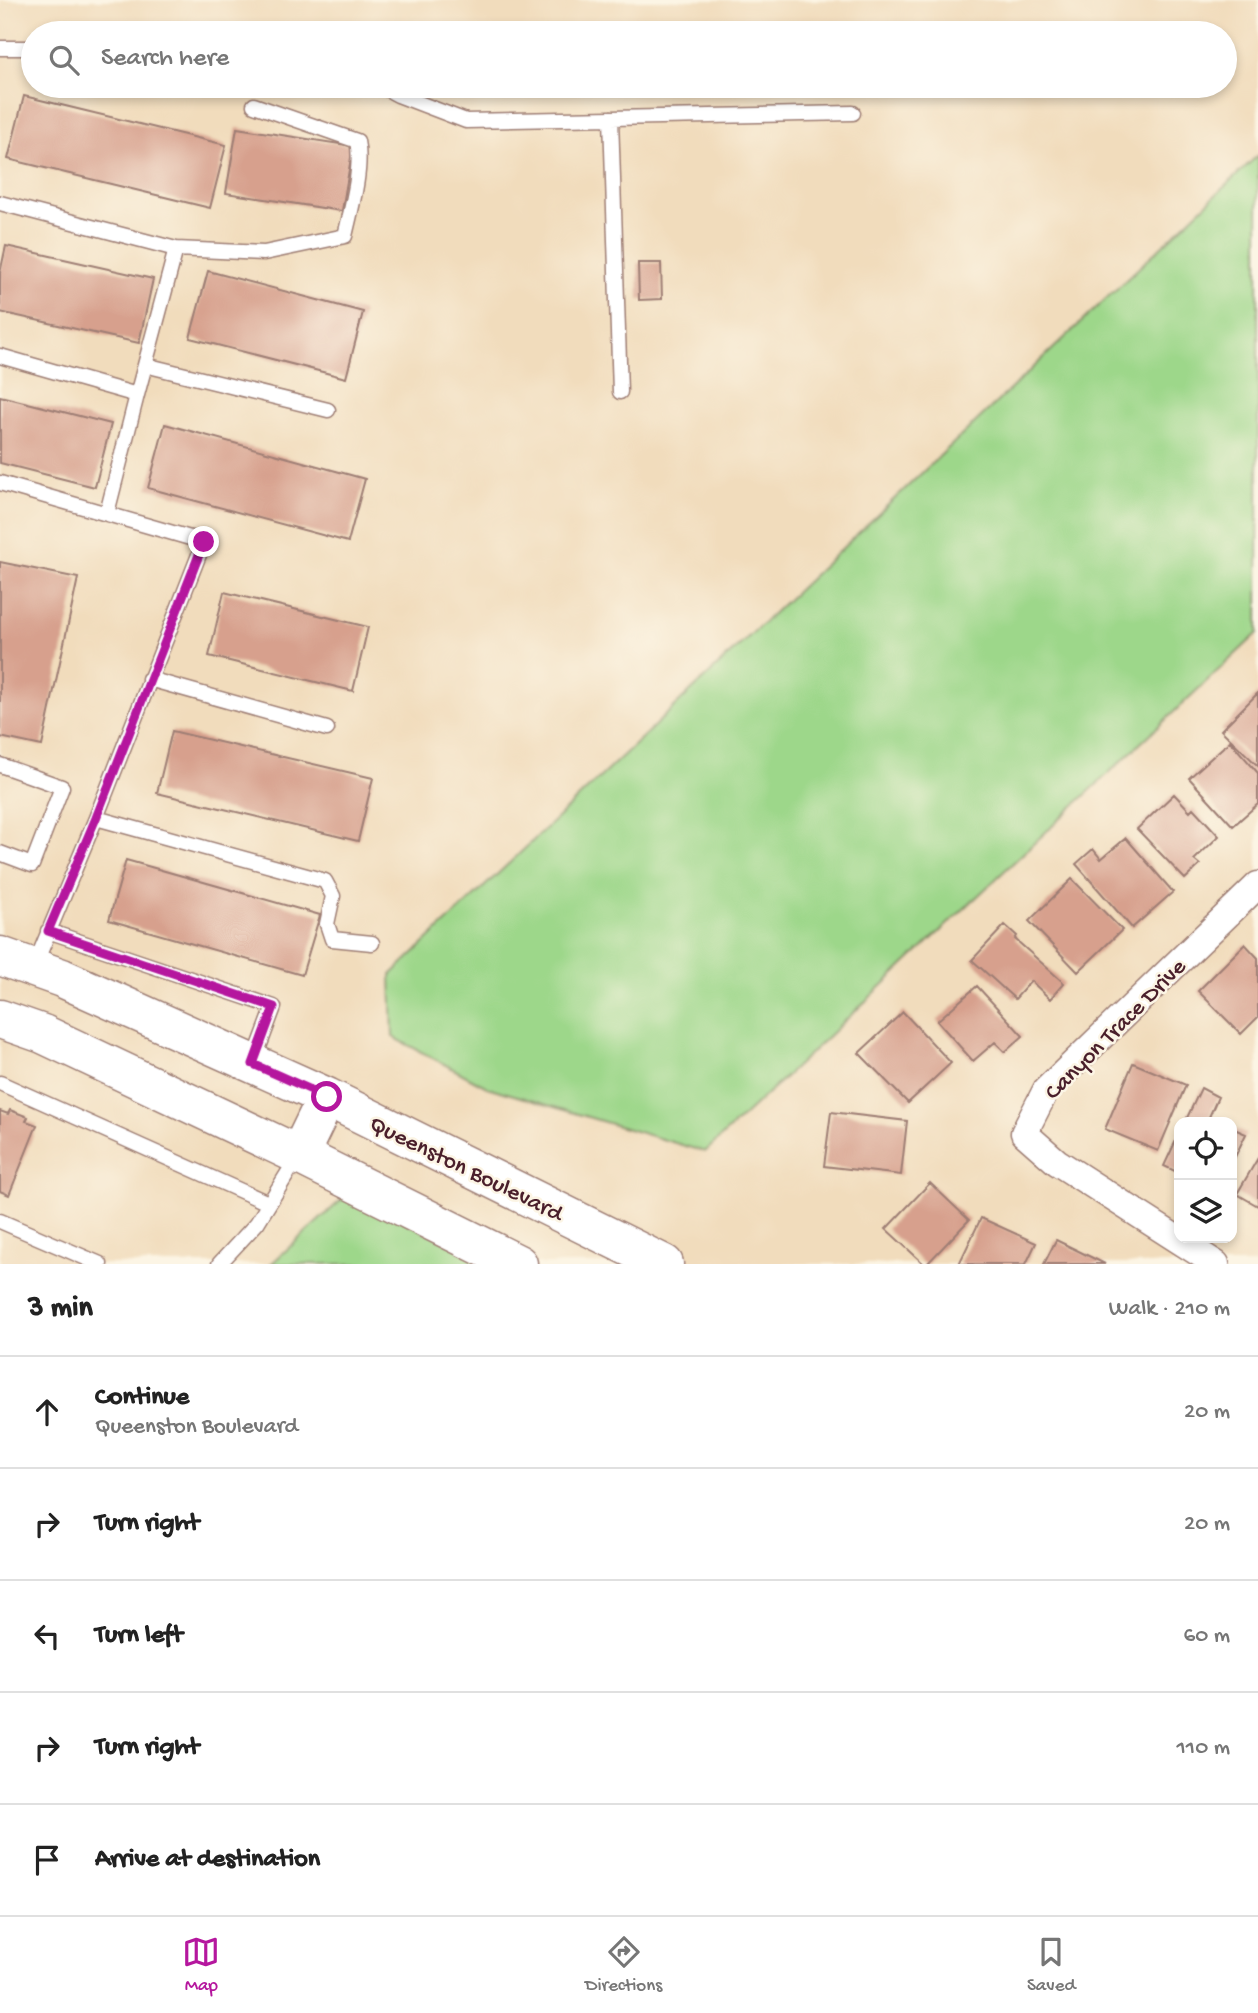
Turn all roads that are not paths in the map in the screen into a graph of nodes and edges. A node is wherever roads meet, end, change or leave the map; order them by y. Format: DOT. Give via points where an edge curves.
graph roads {
  1 [pos="0,48"];
  2 [pos="21,48"];
  3 [pos="406,98"];
  4 [pos="254,105"];
  5 [pos="853,113"];
  6 [pos="611,118"];
  7 [pos="0,203"];
  8 [pos="176,249"];
  9 [pos="0,356"];
  10 [pos="145,365"];
  11 [pos="620,392"];
  12 [pos="137,394"];
  13 [pos="328,410"];
  14 [pos="0,483"];
  15 [pos="107,513"];
  16 [pos="149,679"];
  17 [pos="327,729"];
  18 [pos="0,765"];
  19 [pos="96,818"];
  20 [pos="0,853"];
  21 [pos="1258,885"];
  22 [pos="48,931"];
  23 [pos="372,943"];
  24 [pos="17,962"];
  25 [pos="0,1019"];
  26 [pos="253,1064"];
  27 [pos="0,1083"];
  28 [pos="327,1097"];
  29 [pos="299,1155"];
  30 [pos="268,1203"];
  31 [pos="0,1221"];
  32 [pos="100,1264"];
  33 [pos="219,1264"];
  34 [pos="518,1264"];
  35 [pos="664,1264"];
  36 [pos="1216,1264"];
  1 -- 2 [label="lane"];
  3 -- 6 [label="lane" via="466,121"];
  4 -- 8 [label="lane" via="357,141 353,205 345,236 264,253"];
  5 -- 6 [label="lane"];
  6 -- 11 [label="lane"];
  7 -- 8 [label="lane"];
  8 -- 10 [label="lane"];
  9 -- 12 [label="lane"];
  10 -- 12 [label="lane"];
  10 -- 13 [label="lane"];
  12 -- 15 [label="lane"];
  14 -- 15 [label="lane"];
  15 -- 16 [label="lane" via="204,542"];
  16 -- 17 [label="lane"];
  16 -- 19 [label="lane"];
  18 -- 20 [label="lane" via="62,787 32,865"];
  19 -- 22 [label="lane"];
  19 -- 23 [label="lane" via="325,881 333,896 327,924 332,939"];
  21 -- 36 [label="street, Canyon Trace Drive" via="1046,1090 1024,1133 1058,1162"];
  22 -- 24 [label="lane"];
  22 -- 26 [label="lane" via="274,1007"];
  24 -- 26 [label="main road, Queenston Boulevard"];
  25 -- 29 [label="main road" via="43,1034"];
  26 -- 28 [label="main road, Queenston Boulevard"];
  27 -- 30 [label="lane"];
  28 -- 29 [label="main road"];
  28 -- 35 [label="main road, Queenston Boulevard"];
  29 -- 30 [label="lane"];
  29 -- 34 [label="main road"];
  30 -- 33 [label="lane" via="257,1223"];
  31 -- 32 [label="lane"];
}
